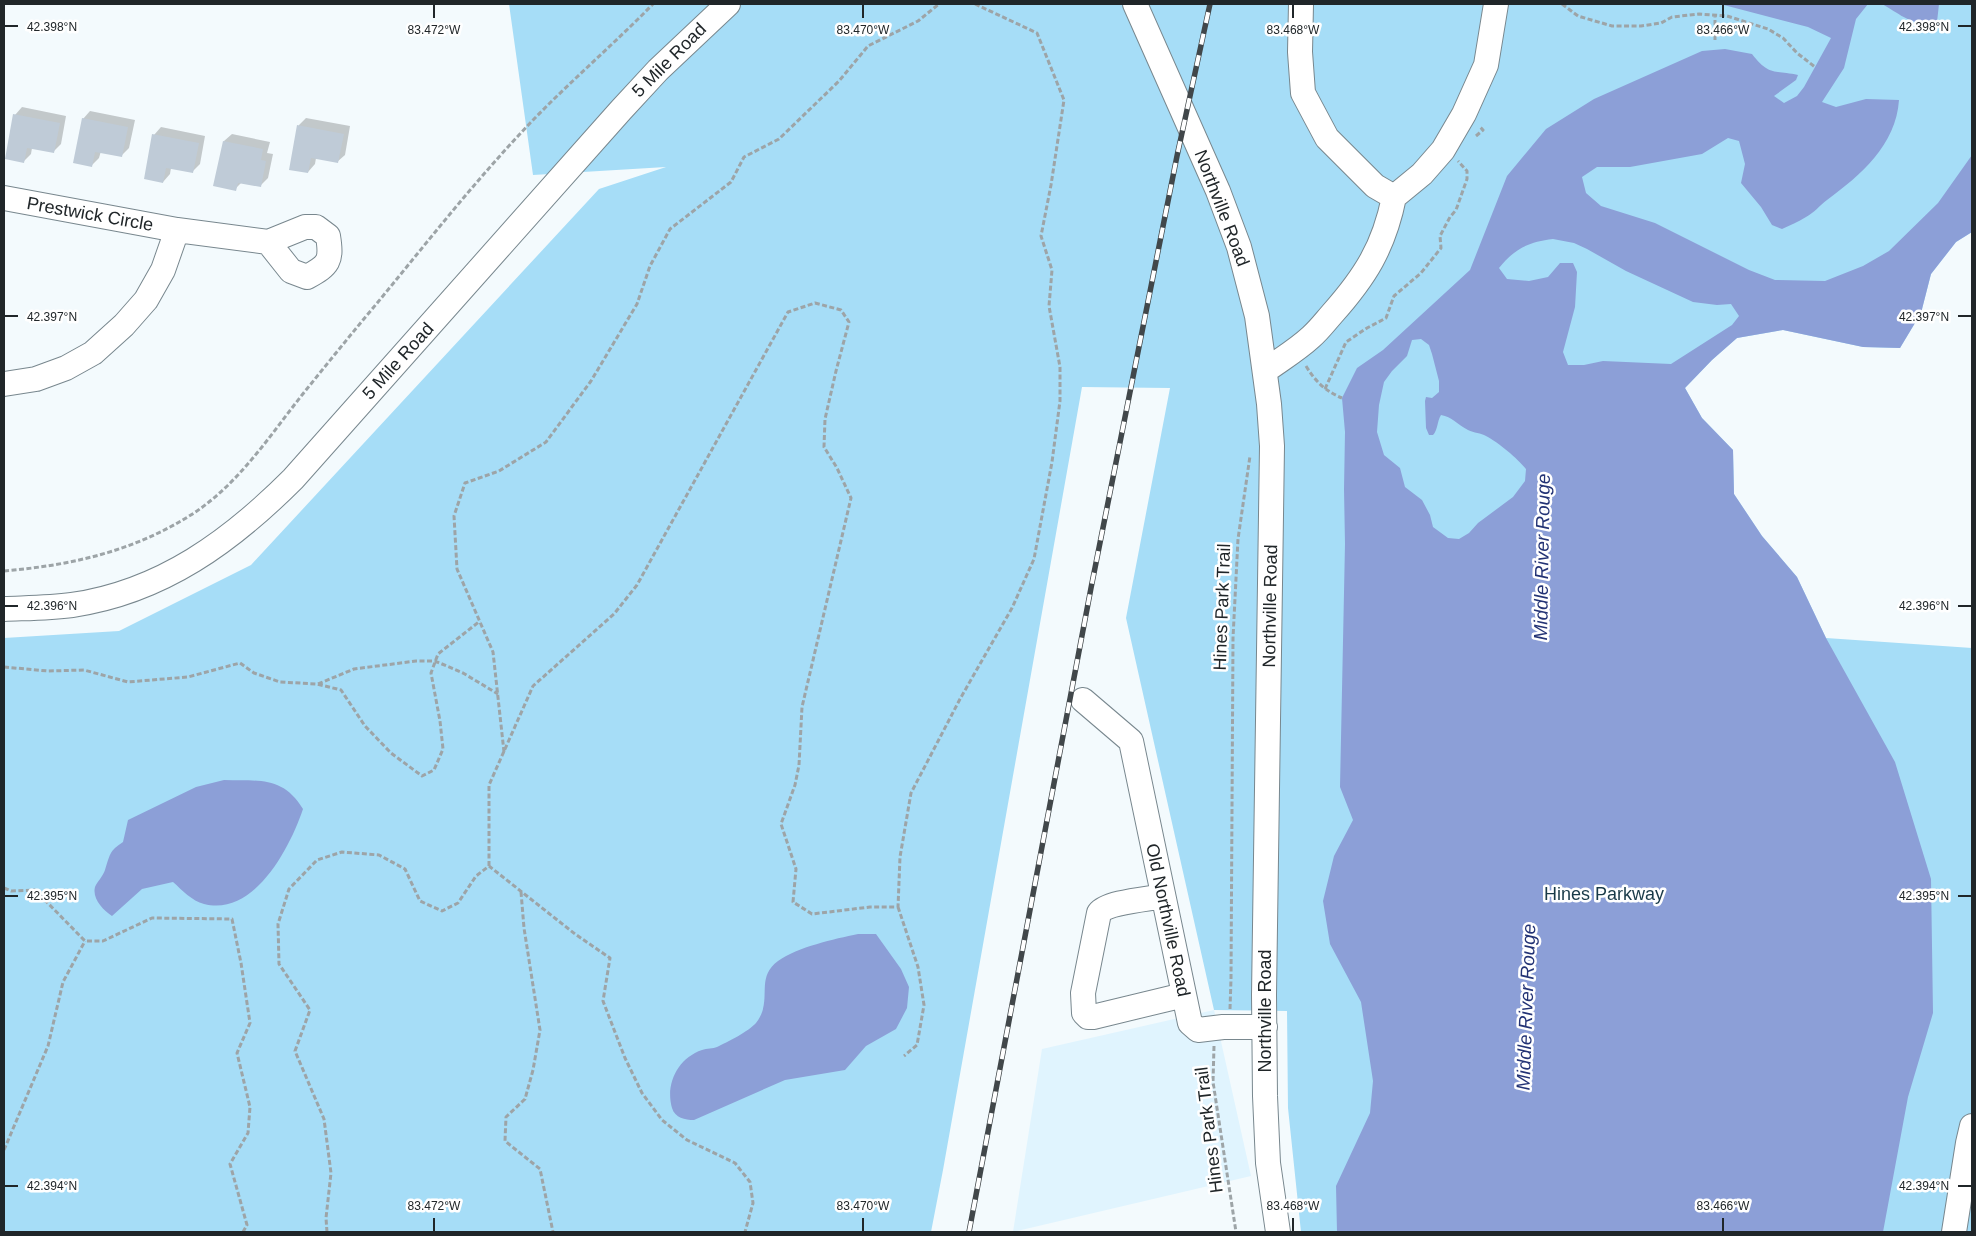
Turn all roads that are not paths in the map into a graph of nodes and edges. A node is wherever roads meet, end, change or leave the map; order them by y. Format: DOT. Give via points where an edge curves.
graph roads {
  1 [pos="728,4"];
  2 [pos="1135,4"];
  3 [pos="1301,4"];
  4 [pos="1496,4"];
  5 [pos="1394,197"];
  6 [pos="4,198"];
  7 [pos="177,230"];
  8 [pos="268,242"];
  9 [pos="1265,371"];
  10 [pos="4,384"];
  11 [pos="4,609"];
  12 [pos="1083,700"];
  13 [pos="1163,896"];
  14 [pos="1184,995"];
  15 [pos="1265,1027"];
  16 [pos="1972,1126"];
  17 [pos="1278,1232"];
  18 [pos="1954,1232"];
  1 -- 11 [label="street, 5 Mile Road" via="621,110 293,479 259,513 214,548 146,585 72,605"];
  2 -- 9 [label="street, Northville Road" via="1218,191 1239,248 1257,316"];
  3 -- 5 [label="street" via="1303,93 1327,138 1375,186"];
  4 -- 5 [label="street" via="1486,66 1464,114 1433,162"];
  5 -- 9 [label="street" via="1382,240 1356,287 1311,337"];
  6 -- 7 [label="street, Prestwick Circle"];
  7 -- 8 [label="street, Prestwick Circle"];
  7 -- 10 [label="street, Prestwick Circle" via="163,270 146,300 93,353 36,379"];
  9 -- 15 [label="street, Northville Road" via="1272,446"];
  12 -- 13 [label="street, Old Northville Road" via="1131,741"];
  13 -- 14 [label="street, Old Northville Road"];
  13 -- 14 [label="street" via="1112,906 1099,913 1083,993 1084,1013 1093,1017"];
  14 -- 15 [label="street, Old Northville Road" via="1190,1023 1198,1030"];
  15 -- 17 [label="street, Northville Road" via="1268,1163"];
  16 -- 18 [label="street"];
}
